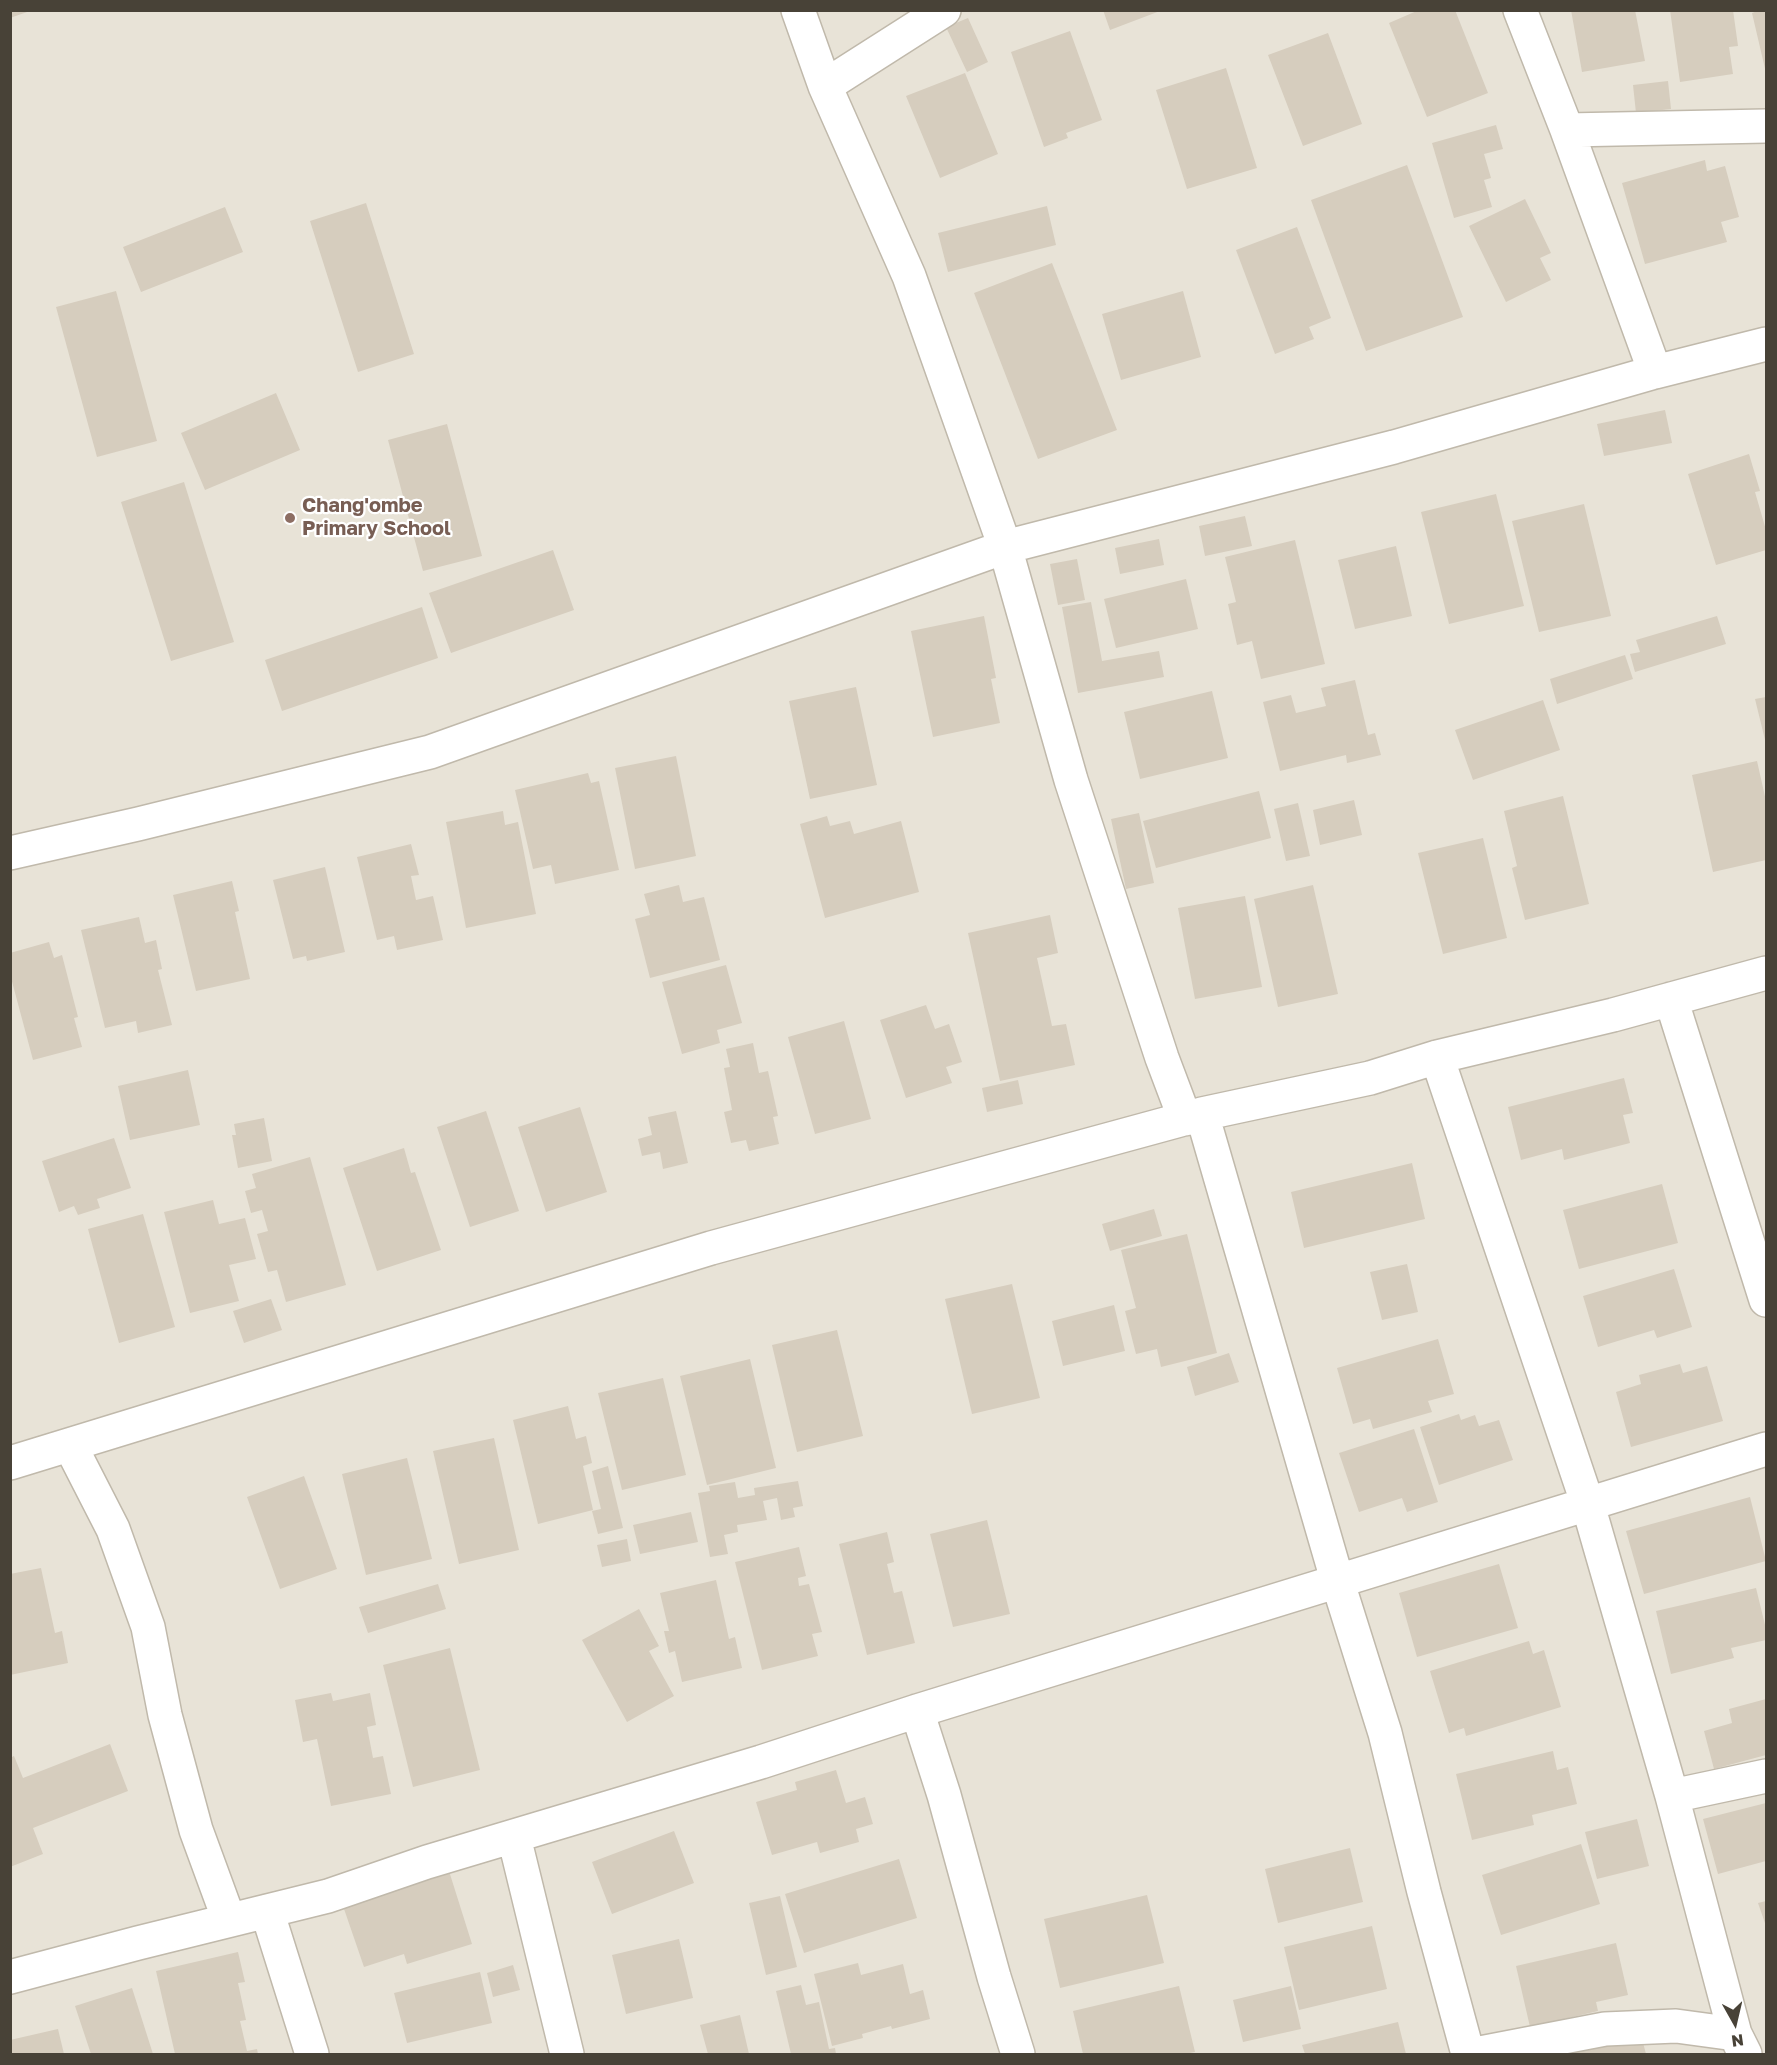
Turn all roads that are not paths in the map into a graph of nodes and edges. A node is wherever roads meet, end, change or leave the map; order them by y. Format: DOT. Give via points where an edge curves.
graph roads {
  1 [pos="798,10"];
  2 [pos="944,10"];
  3 [pos="1520,10"];
  4 [pos="825,86"];
  5 [pos="1767,126"];
  6 [pos="1567,130"];
  7 [pos="1767,344"];
  8 [pos="1655,372"];
  9 [pos="1005,548"];
  10 [pos="10,853"];
  11 [pos="1767,973"];
  12 [pos="1671,999"];
  13 [pos="1437,1057"];
  14 [pos="1194,1117"];
  15 [pos="1767,1300"];
  16 [pos="70,1445"];
  17 [pos="1767,1449"];
  18 [pos="10,1463"];
  19 [pos="1588,1505"];
  20 [pos="1338,1583"];
  21 [pos="917,1711"];
  22 [pos="1767,1776"];
  23 [pos="1672,1796"];
  24 [pos="513,1837"];
  25 [pos="267,1911"];
  26 [pos="230,1920"];
  27 [pos="10,1977"];
  28 [pos="1740,2044"];
  29 [pos="312,2055"];
  30 [pos="567,2055"];
  31 [pos="1018,2055"];
  32 [pos="1468,2055"];
  33 [pos="1475,2055"];
  1 -- 4 [label="street"];
  2 -- 4 [label="street"];
  3 -- 6 [label="street"];
  4 -- 9 [label="street" via="909,276"];
  5 -- 6 [label="street"];
  6 -- 8 [label="street"];
  7 -- 8 [label="street"];
  8 -- 9 [label="street" via="1394,447"];
  9 -- 10 [label="street" via="430,752"];
  9 -- 14 [label="street" via="1071,780 1158,1047"];
  11 -- 12 [label="street"];
  12 -- 13 [label="street"];
  12 -- 15 [label="street"];
  13 -- 14 [label="street" via="1370,1078"];
  13 -- 19 [label="street"];
  14 -- 16 [label="street" via="711,1248"];
  14 -- 20 [label="street"];
  16 -- 18 [label="street"];
  16 -- 26 [label="street" via="113,1529 148,1627 165,1715 196,1830"];
  17 -- 19 [label="street"];
  19 -- 20 [label="street"];
  19 -- 23 [label="street"];
  20 -- 21 [label="street"];
  20 -- 32 [label="street" via="1385,1733"];
  21 -- 24 [label="street"];
  21 -- 31 [label="street"];
  22 -- 23 [label="street"];
  23 -- 28 [label="street"];
  24 -- 25 [label="street" via="328,1896"];
  24 -- 30 [label="street"];
  25 -- 26 [label="street"];
  25 -- 29 [label="street"];
  26 -- 27 [label="street"];
  28 -- 33 [label="street" via="1676,2026 1605,2029"];
}
